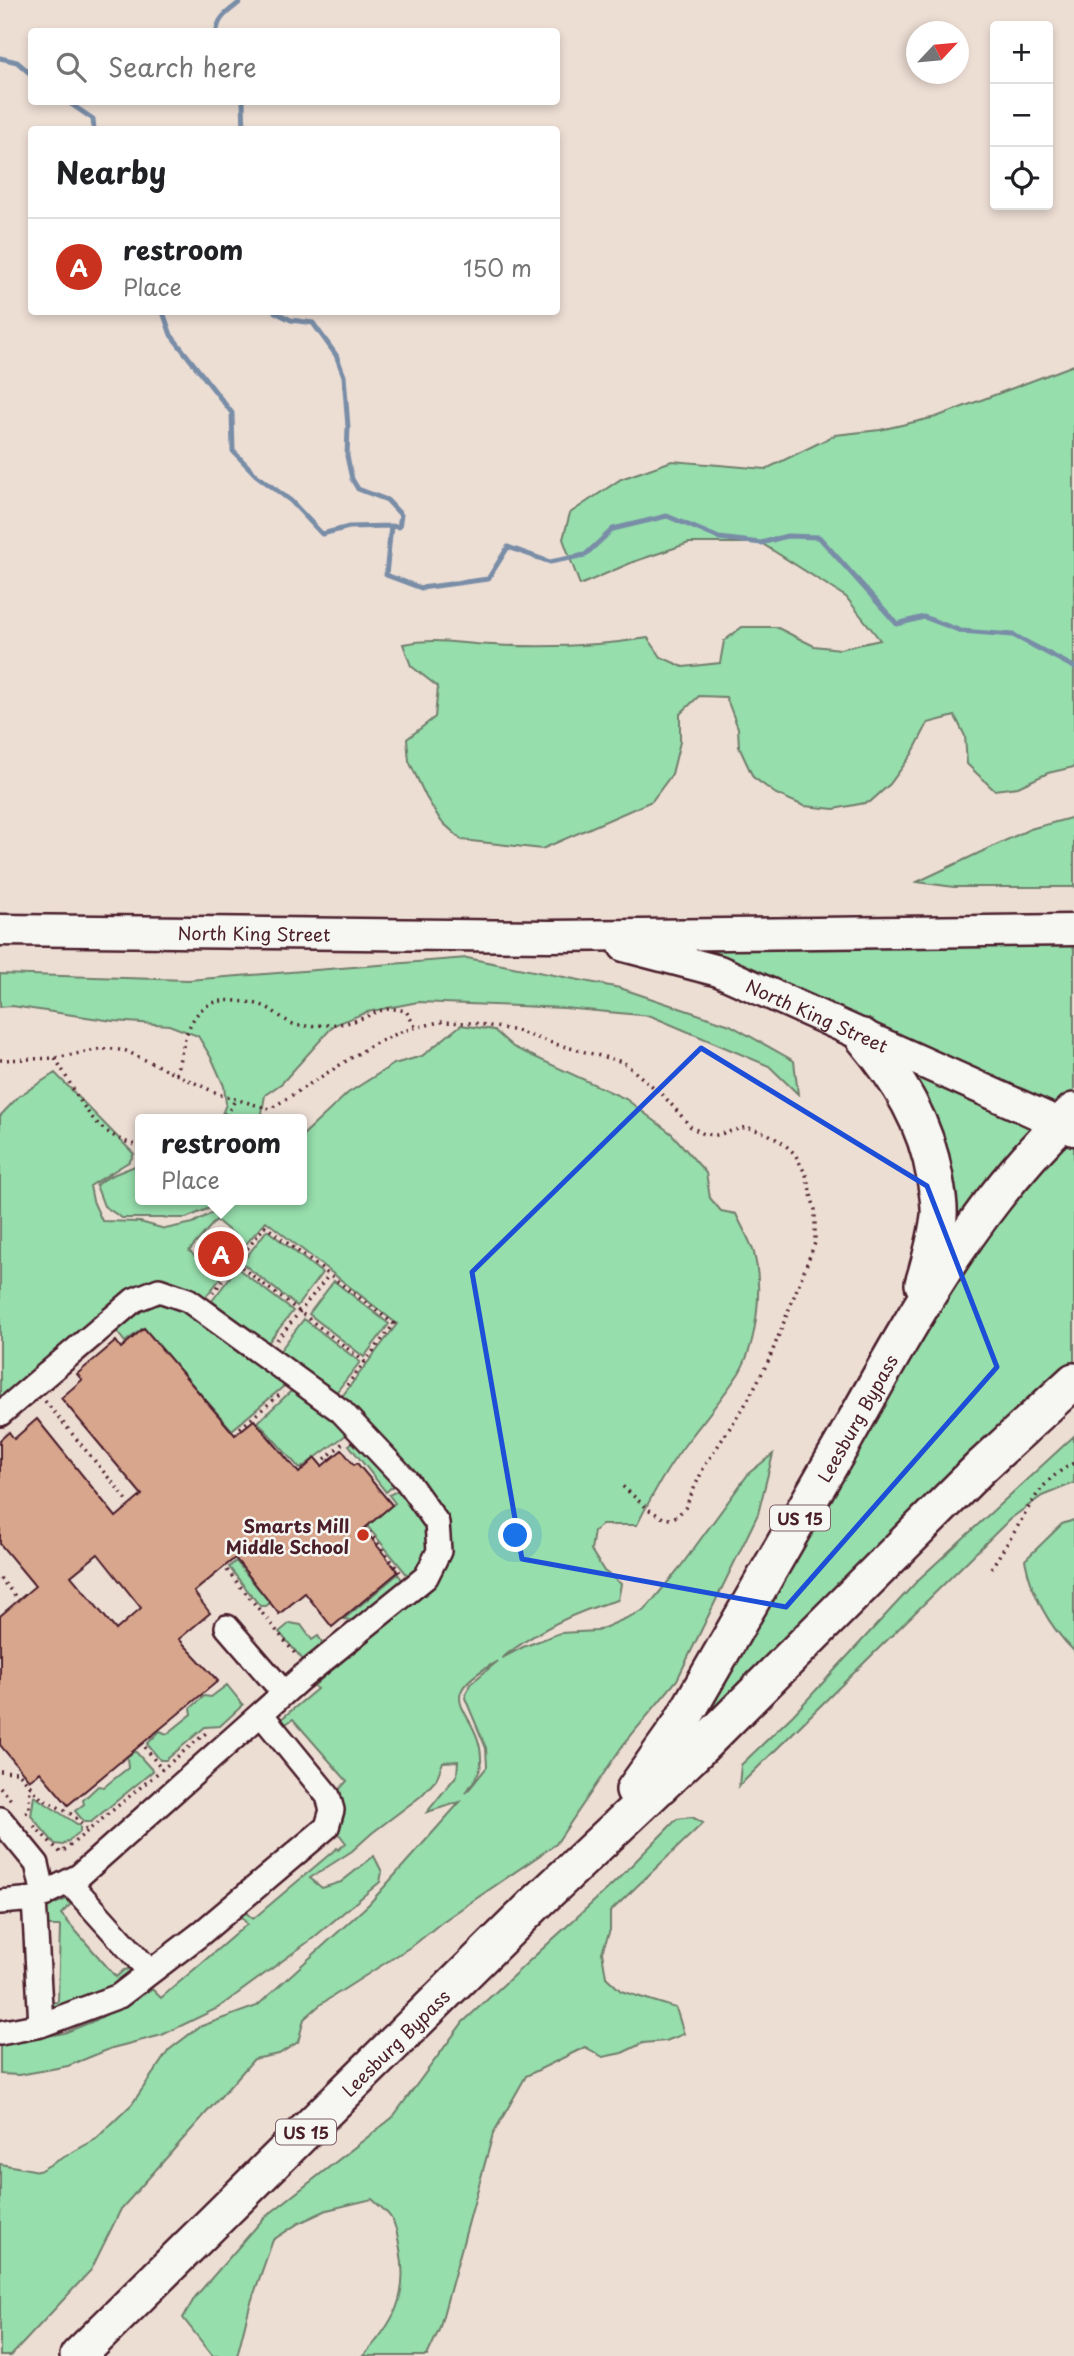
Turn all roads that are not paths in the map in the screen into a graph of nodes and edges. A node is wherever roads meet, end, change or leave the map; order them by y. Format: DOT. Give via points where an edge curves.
graph roads {
  1 [pos="0,930"];
  2 [pos="1074,930"];
  3 [pos="551,936"];
  4 [pos="863,1037"];
  5 [pos="1069,1122"];
  6 [pos="914,1317"];
  7 [pos="1074,1381"];
  8 [pos="0,1414"];
  9 [pos="227,1627"];
  10 [pos="284,1693"];
  11 [pos="261,1714"];
  12 [pos="0,1819"];
  13 [pos="69,1882"];
  14 [pos="39,1897"];
  15 [pos="0,1902"];
  16 [pos="533,1906"];
  17 [pos="150,1972"];
  18 [pos="41,2025"];
  19 [pos="0,2033"];
  20 [pos="78,2356"];
  1 -- 3 [label="main road, North King Street"];
  2 -- 3 [label="main road, North King Street"];
  3 -- 4 [label="main road, North King Street" via="613,944 719,971"];
  4 -- 5 [label="main road, North King Street"];
  4 -- 6 [label="highway" via="908,1098 932,1160 939,1213"];
  5 -- 6 [label="highway, Leesburg Bypass / US 15" via="1017,1168"];
  6 -- 16 [label="highway, Leesburg Bypass / US 15" via="678,1728 634,1790"];
  7 -- 16 [label="highway, Leesburg Bypass / US 15"];
  8 -- 10 [label="lane" via="134,1300 159,1290 188,1300 341,1411 407,1481 437,1523 439,1551 426,1577"];
  9 -- 10 [label="lane"];
  10 -- 11 [label="lane"];
  11 -- 13 [label="lane"];
  11 -- 17 [label="lane" via="328,1796 332,1810 327,1827"];
  12 -- 14 [label="lane" via="37,1864"];
  13 -- 14 [label="lane"];
  13 -- 17 [label="lane"];
  14 -- 15 [label="lane"];
  14 -- 18 [label="lane"];
  16 -- 20 [label="highway, Leesburg Bypass / US 15"];
  17 -- 18 [label="lane" via="119,1996"];
  18 -- 19 [label="lane"];
}
